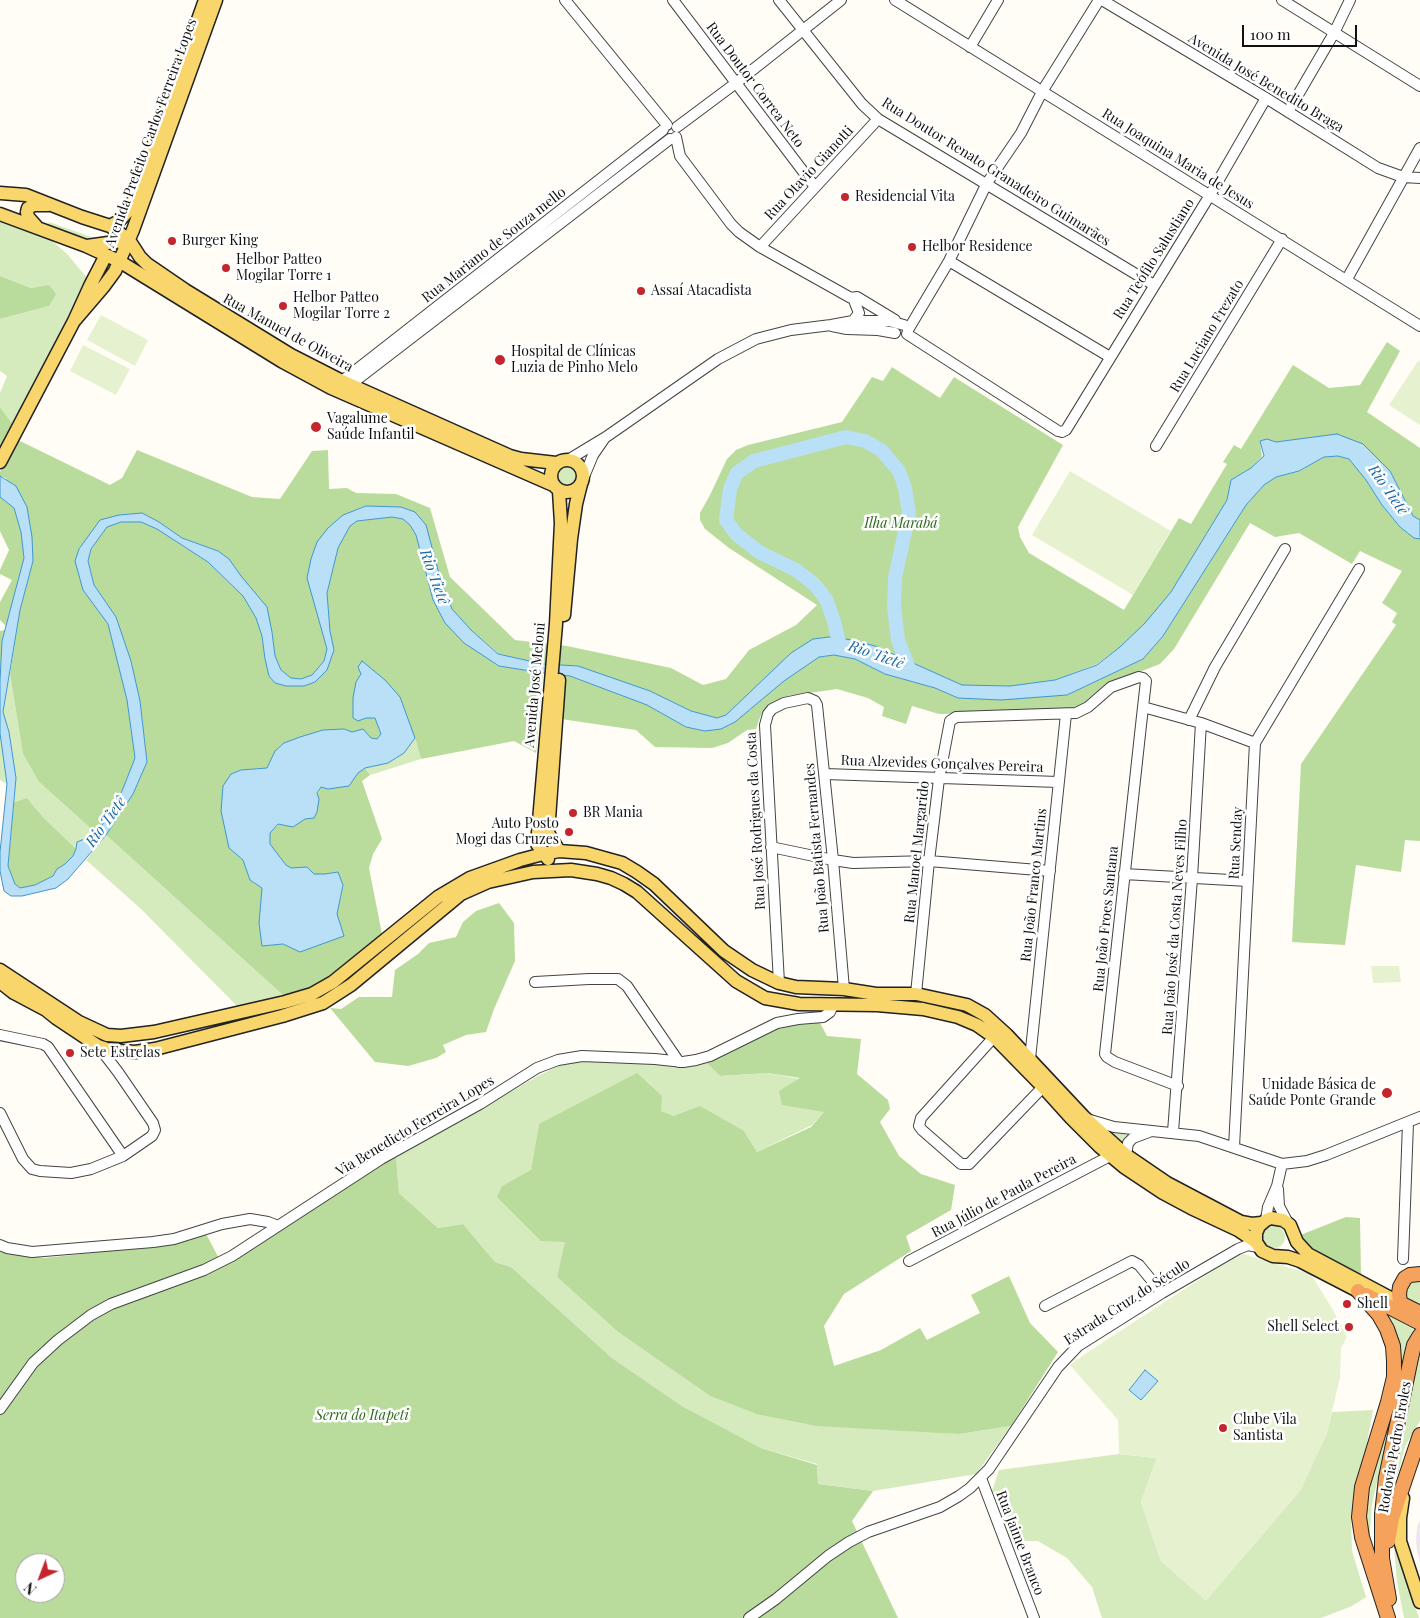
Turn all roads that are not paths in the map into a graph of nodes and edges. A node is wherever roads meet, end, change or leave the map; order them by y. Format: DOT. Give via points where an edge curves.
graph roads {
  1 [pos="205,0"];
  2 [pos="216,0"];
  3 [pos="565,0"];
  4 [pos="673,0"];
  5 [pos="779,0"];
  6 [pos="842,0"];
  7 [pos="895,0"];
  8 [pos="910,0"];
  9 [pos="998,0"];
  10 [pos="1100,0"];
  11 [pos="1282,0"];
  12 [pos="1350,0"];
  13 [pos="921,16"];
  14 [pos="802,30"];
  15 [pos="1334,33"];
  16 [pos="970,47"];
  17 [pos="736,83"];
  18 [pos="1420,86"];
  19 [pos="1043,90"];
  20 [pos="1266,98"];
  21 [pos="1288,112"];
  22 [pos="878,118"];
  23 [pos="665,128"];
  24 [pos="674,134"];
  25 [pos="1420,148"];
  26 [pos="1403,177"];
  27 [pos="1420,178"];
  28 [pos="987,183"];
  29 [pos="815,187"];
  30 [pos="0,193"];
  31 [pos="1210,195"];
  32 [pos="53,205"];
  33 [pos="0,214"];
  34 [pos="110,226"];
  35 [pos="39,228"];
  36 [pos="1282,239"];
  37 [pos="129,240"];
  38 [pos="86,246"];
  39 [pos="760,247"];
  40 [pos="106,255"];
  41 [pos="949,261"];
  42 [pos="121,263"];
  43 [pos="1347,279"];
  44 [pos="1154,285"];
  45 [pos="853,300"];
  46 [pos="74,321"];
  47 [pos="853,321"];
  48 [pos="831,325"];
  49 [pos="877,325"];
  50 [pos="1420,326"];
  51 [pos="903,329"];
  52 [pos="1110,357"];
  53 [pos="346,383"];
  54 [pos="606,436"];
  55 [pos="1156,446"];
  56 [pos="562,461"];
  57 [pos="0,462"];
  58 [pos="582,482"];
  59 [pos="556,488"];
  60 [pos="1284,549"];
  61 [pos="1359,569"];
  62 [pos="559,626"];
  63 [pos="554,692"];
  64 [pos="817,705"];
  65 [pos="1143,707"];
  66 [pos="1066,714"];
  67 [pos="1189,720"];
  68 [pos="1201,723"];
  69 [pos="1255,743"];
  70 [pos="825,774"];
  71 [pos="939,779"];
  72 [pos="1058,782"];
  73 [pos="771,847"];
  74 [pos="559,851"];
  75 [pos="543,854"];
  76 [pos="833,860"];
  77 [pos="929,861"];
  78 [pos="561,870"];
  79 [pos="1050,871"];
  80 [pos="1124,874"];
  81 [pos="1192,878"];
  82 [pos="1248,881"];
  83 [pos="0,970"];
  84 [pos="0,982"];
  85 [pos="535,982"];
  86 [pos="779,983"];
  87 [pos="844,989"];
  88 [pos="916,994"];
  89 [pos="833,1005"];
  90 [pos="0,1035"];
  91 [pos="994,1037"];
  92 [pos="98,1046"];
  93 [pos="1030,1059"];
  94 [pos="679,1062"];
  95 [pos="1178,1086"];
  96 [pos="1043,1087"];
  97 [pos="0,1113"];
  98 [pos="1084,1117"];
  99 [pos="1420,1117"];
  100 [pos="1408,1123"];
  101 [pos="1155,1131"];
  102 [pos="1174,1132"];
  103 [pos="1234,1147"];
  104 [pos="1126,1155"];
  105 [pos="123,1156"];
  106 [pos="1110,1156"];
  107 [pos="1282,1164"];
  108 [pos="1278,1186"];
  109 [pos="1263,1222"];
  110 [pos="278,1226"];
  111 [pos="1291,1228"];
  112 [pos="1257,1244"];
  113 [pos="0,1246"];
  114 [pos="1278,1256"];
  115 [pos="1403,1259"];
  116 [pos="909,1260"];
  117 [pos="1420,1274"];
  118 [pos="1358,1291"];
  119 [pos="1162,1293"];
  120 [pos="1400,1303"];
  121 [pos="1045,1306"];
  122 [pos="1420,1313"];
  123 [pos="1420,1331"];
  124 [pos="0,1409"];
  125 [pos="1420,1427"];
  126 [pos="1420,1436"];
  127 [pos="1409,1467"];
  128 [pos="981,1478"];
  129 [pos="1386,1478"];
  130 [pos="1362,1537"];
  131 [pos="1420,1602"];
  132 [pos="749,1618"];
  133 [pos="1034,1618"];
  134 [pos="1382,1618"];
  135 [pos="1388,1618"];
  136 [pos="1393,1618"];
  137 [pos="1397,1618"];
  1 -- 34 [label="main road, Avenida Prefeito Carlos Ferreira Lopes" via="133,202 119,221"];
  2 -- 37 [label="main road, Avenida Prefeito Carlos Ferreira Lopes"];
  3 -- 23 [label="street"];
  4 -- 17 [label="street, Rua Doutor Correa Neto"];
  5 -- 14 [label="street, Rua Doutor Renato Granadeiro Guimarães"];
  6 -- 14 [label="street"];
  7 -- 13 [label="street, Rua Joaquina Maria de Jesus"];
  8 -- 13 [label="street, Rua Joaquina Maria de Jesus"];
  9 -- 16 [label="street"];
  10 -- 19 [label="street"];
  10 -- 20 [label="street, Avenida José Benedito Braga"];
  11 -- 15 [label="street"];
  12 -- 15 [label="street"];
  13 -- 16 [label="street, Rua Joaquina Maria de Jesus"];
  14 -- 17 [label="street"];
  14 -- 22 [label="street, Rua Doutor Renato Granadeiro Guimarães" via="862,104"];
  15 -- 18 [label="street"];
  15 -- 21 [label="street"];
  16 -- 19 [label="street, Rua Joaquina Maria de Jesus"];
  17 -- 24 [label="street, Rua Mariano de Souza mello" via="687,120"];
  17 -- 29 [label="street, Rua Doutor Correa Neto"];
  19 -- 28 [label="street" via="1021,133"];
  19 -- 31 [label="street, Rua Joaquina Maria de Jesus"];
  20 -- 21 [label="street, Avenida José Benedito Braga"];
  20 -- 31 [label="street, Rua Teófilo Salustiano"];
  21 -- 26 [label="street, Avenida José Benedito Braga" via="1378,168"];
  22 -- 28 [label="street, Rua Doutor Renato Granadeiro Guimarães"];
  22 -- 29 [label="street, Rua Otavio Gianotti"];
  23 -- 24 [label="street" via="665,136"];
  23 -- 53 [label="street, Rua Mariano de Souza mello"];
  24 -- 39 [label="street" via="680,156 730,224"];
  24 -- 53 [label="street, Rua Mariano de Souza mello"];
  25 -- 26 [label="street"];
  26 -- 27 [label="street, Avenida José Benedito Braga"];
  26 -- 43 [label="street"];
  28 -- 41 [label="street"];
  28 -- 44 [label="street, Rua Doutor Renato Granadeiro Guimarães"];
  29 -- 39 [label="street, Rua Otavio Gianotti"];
  30 -- 32 [label="main road, Rua Manuel de Oliveira" via="26,195"];
  31 -- 36 [label="street, Rua Joaquina Maria de Jesus"];
  31 -- 44 [label="street, Rua Teófilo Salustiano"];
  32 -- 34 [label="main road, Rua Manuel de Oliveira"];
  32 -- 35 [label="main road" via="28,208 28,218"];
  33 -- 35 [label="main road, Rua Manuel de Oliveira"];
  34 -- 37 [label="main road, Rua Manuel de Oliveira"];
  35 -- 38 [label="main road, Rua Manuel de Oliveira"];
  36 -- 43 [label="street, Rua Joaquina Maria de Jesus"];
  36 -- 55 [label="street, Rua Luciano Frezato"];
  37 -- 38 [label="main road"];
  37 -- 42 [label="main road, Avenida Prefeito Carlos Ferreira Lopes"];
  37 -- 53 [label="main road, Rua Manuel de Oliveira" via="147,264 184,290 291,355"];
  38 -- 40 [label="main road, Rua Manuel de Oliveira"];
  39 -- 45 [label="street"];
  40 -- 42 [label="main road, Rua Manuel de Oliveira"];
  40 -- 46 [label="main road, Avenida Prefeito Carlos Ferreira Lopes"];
  41 -- 51 [label="street" via="919,310"];
  41 -- 52 [label="street"];
  42 -- 46 [label="main road, Avenida Prefeito Carlos Ferreira Lopes"];
  42 -- 59 [label="main road, Rua Manuel de Oliveira" via="309,376"];
  43 -- 50 [label="street, Rua Joaquina Maria de Jesus"];
  44 -- 52 [label="street, Rua Teófilo Salustiano"];
  45 -- 47 [label="street" via="859,313"];
  45 -- 49 [label="street" via="871,314"];
  45 -- 51 [label="street" via="857,297"];
  46 -- 57 [label="main road, Avenida Prefeito Carlos Ferreira Lopes"];
  47 -- 48 [label="street"];
  47 -- 49 [label="street"];
  48 -- 49 [label="street" via="847,329"];
  48 -- 54 [label="street, Avenida José Meloni" via="791,330 743,344"];
  49 -- 51 [label="street" via="889,321"];
  51 -- 52 [label="street, Rua Teófilo Salustiano" via="1062,432 1070,426"];
  53 -- 56 [label="main road, Rua Manuel de Oliveira" via="504,454 521,459"];
  54 -- 56 [label="street, Avenida José Meloni"];
  54 -- 58 [label="street, Avenida José Meloni"];
  56 -- 58 [label="main road" via="578,464 583,473"];
  56 -- 59 [label="main road" via="551,471 551,481"];
  58 -- 59 [label="main road" via="574,491"];
  58 -- 62 [label="main road, Avenida José Meloni"];
  59 -- 62 [label="main road, Avenida José Meloni" via="561,523"];
  60 -- 67 [label="street" via="1215,667"];
  61 -- 69 [label="street, Rua Senday"];
  62 -- 63 [label="main road, Avenida José Meloni"];
  63 -- 74 [label="main road, Avenida José Meloni" via="548,833"];
  63 -- 75 [label="main road, Avenida José Meloni" via="537,844"];
  64 -- 70 [label="street, Rua João Batista Fernandes"];
  64 -- 73 [label="street, Rua José Rodrigues da Costa" via="808,698 784,703 772,709 766,719"];
  65 -- 66 [label="street, Rua João Froes Santana" via="1146,681 1139,677 1111,688 1082,711"];
  65 -- 67 [label="street"];
  65 -- 80 [label="street, Rua João Froes Santana"];
  66 -- 71 [label="street, Rua Manoel Margarido" via="952,720"];
  66 -- 72 [label="street, Rua João Franco Martins"];
  67 -- 68 [label="street"];
  68 -- 69 [label="street"];
  68 -- 81 [label="street, Rua João José da Costa Neves Filho"];
  69 -- 82 [label="street, Rua Senday"];
  70 -- 71 [label="street, Rua Alzevides Gonçalves Pereira"];
  70 -- 76 [label="street, Rua João Batista Fernandes"];
  71 -- 72 [label="street, Rua Alzevides Gonçalves Pereira"];
  71 -- 77 [label="street, Rua Manoel Margarido"];
  72 -- 79 [label="street, Rua João Franco Martins"];
  73 -- 76 [label="street"];
  73 -- 86 [label="street, Rua José Rodrigues da Costa"];
  74 -- 75 [label="main road"];
  74 -- 86 [label="main road" via="598,856 622,863 637,872 654,884 724,951"];
  75 -- 78 [label="main road"];
  75 -- 83 [label="main road" via="484,872 454,887 320,991 154,1032 107,1035 79,1022"];
  76 -- 77 [label="street" via="853,863"];
  76 -- 87 [label="street, Rua João Batista Fernandes"];
  77 -- 79 [label="street"];
  77 -- 88 [label="street, Rua Manoel Margarido"];
  78 -- 89 [label="main road" via="611,878 637,892 736,981 755,993 777,1001"];
  78 -- 92 [label="main road" via="533,872 488,882 461,894 351,985 323,1003 155,1049 135,1052"];
  79 -- 93 [label="street, Rua João Franco Martins"];
  80 -- 81 [label="street"];
  80 -- 95 [label="street, Rua João Froes Santana" via="1106,1056"];
  81 -- 82 [label="street"];
  81 -- 95 [label="street, Rua João José da Costa Neves Filho"];
  82 -- 103 [label="street, Rua Senday"];
  84 -- 92 [label="main road"];
  85 -- 94 [label="street" via="618,979 627,986"];
  86 -- 87 [label="main road"];
  87 -- 88 [label="main road" via="876,994"];
  88 -- 93 [label="main road" via="967,1005 985,1015"];
  89 -- 91 [label="main road" via="923,1009 958,1017"];
  89 -- 94 [label="street, Via Benedicto Ferreira Lopes" via="823,1017 778,1023 710,1056"];
  90 -- 105 [label="street" via="46,1045"];
  91 -- 96 [label="main road"];
  91 -- 96 [label="street" via="921,1118 919,1126 922,1130 961,1164 969,1164"];
  92 -- 105 [label="street" via="155,1130 152,1136"];
  93 -- 98 [label="main road"];
  94 -- 110 [label="street, Via Benedicto Ferreira Lopes" via="582,1056 545,1064 381,1159"];
  95 -- 102 [label="street, Rua João José da Costa Neves Filho"];
  96 -- 106 [label="main road"];
  97 -- 105 [label="street" via="23,1159 40,1171 71,1173"];
  98 -- 101 [label="street" via="1114,1127"];
  98 -- 104 [label="main road"];
  99 -- 100 [label="street"];
  100 -- 107 [label="street" via="1326,1156"];
  100 -- 115 [label="street"];
  101 -- 102 [label="street"];
  101 -- 104 [label="street" via="1133,1138 1128,1143"];
  102 -- 103 [label="street"];
  103 -- 107 [label="street"];
  104 -- 109 [label="main road" via="1167,1184 1241,1222"];
  106 -- 112 [label="main road" via="1163,1193 1238,1230"];
  106 -- 116 [label="street, Rua Júlio de Paula Pereira"];
  107 -- 108 [label="street"];
  108 -- 109 [label="street"];
  108 -- 111 [label="street" via="1279,1206"];
  109 -- 111 [label="main road" via="1277,1218"];
  109 -- 112 [label="main road" via="1256,1233"];
  110 -- 113 [label="street" via="250,1218 153,1242 32,1252"];
  110 -- 124 [label="street, Via Benedicto Ferreira Lopes" via="214,1265 111,1304 91,1315 33,1363"];
  111 -- 114 [label="main road" via="1292,1245"];
  111 -- 120 [label="main road" via="1297,1242 1308,1254"];
  112 -- 114 [label="main road" via="1267,1254"];
  112 -- 119 [label="street, Estrada Cruz do Século" via="1238,1249"];
  114 -- 118 [label="main road" via="1300,1261"];
  117 -- 120 [label="highway" via="1410,1275 1402,1282"];
  118 -- 123 [label="highway"];
  118 -- 130 [label="highway" via="1387,1329 1394,1361 1390,1394 1362,1487 1359,1517"];
  119 -- 121 [label="street" via="1140,1265 1132,1261"];
  119 -- 128 [label="street, Estrada Cruz do Século" via="1083,1343 1066,1358"];
  120 -- 122 [label="highway"];
  123 -- 129 [label="highway, Rodovia Pedro Eroles" via="1414,1345"];
  125 -- 129 [label="highway" via="1411,1442 1398,1480 1390,1482"];
  126 -- 127 [label="highway, Rodovia Pedro Eroles"];
  127 -- 131 [label="main road" via="1400,1518 1400,1541"];
  127 -- 137 [label="highway, Rodovia Pedro Eroles" via="1388,1538"];
  128 -- 132 [label="street, Estrada Cruz do Século" via="940,1507 868,1532 849,1542"];
  128 -- 133 [label="street, Rua Jaime Branco"];
  129 -- 136 [label="highway, Rodovia Pedro Eroles" via="1382,1558"];
  130 -- 134 [label="main road" via="1367,1570"];
  130 -- 135 [label="highway"];
}
